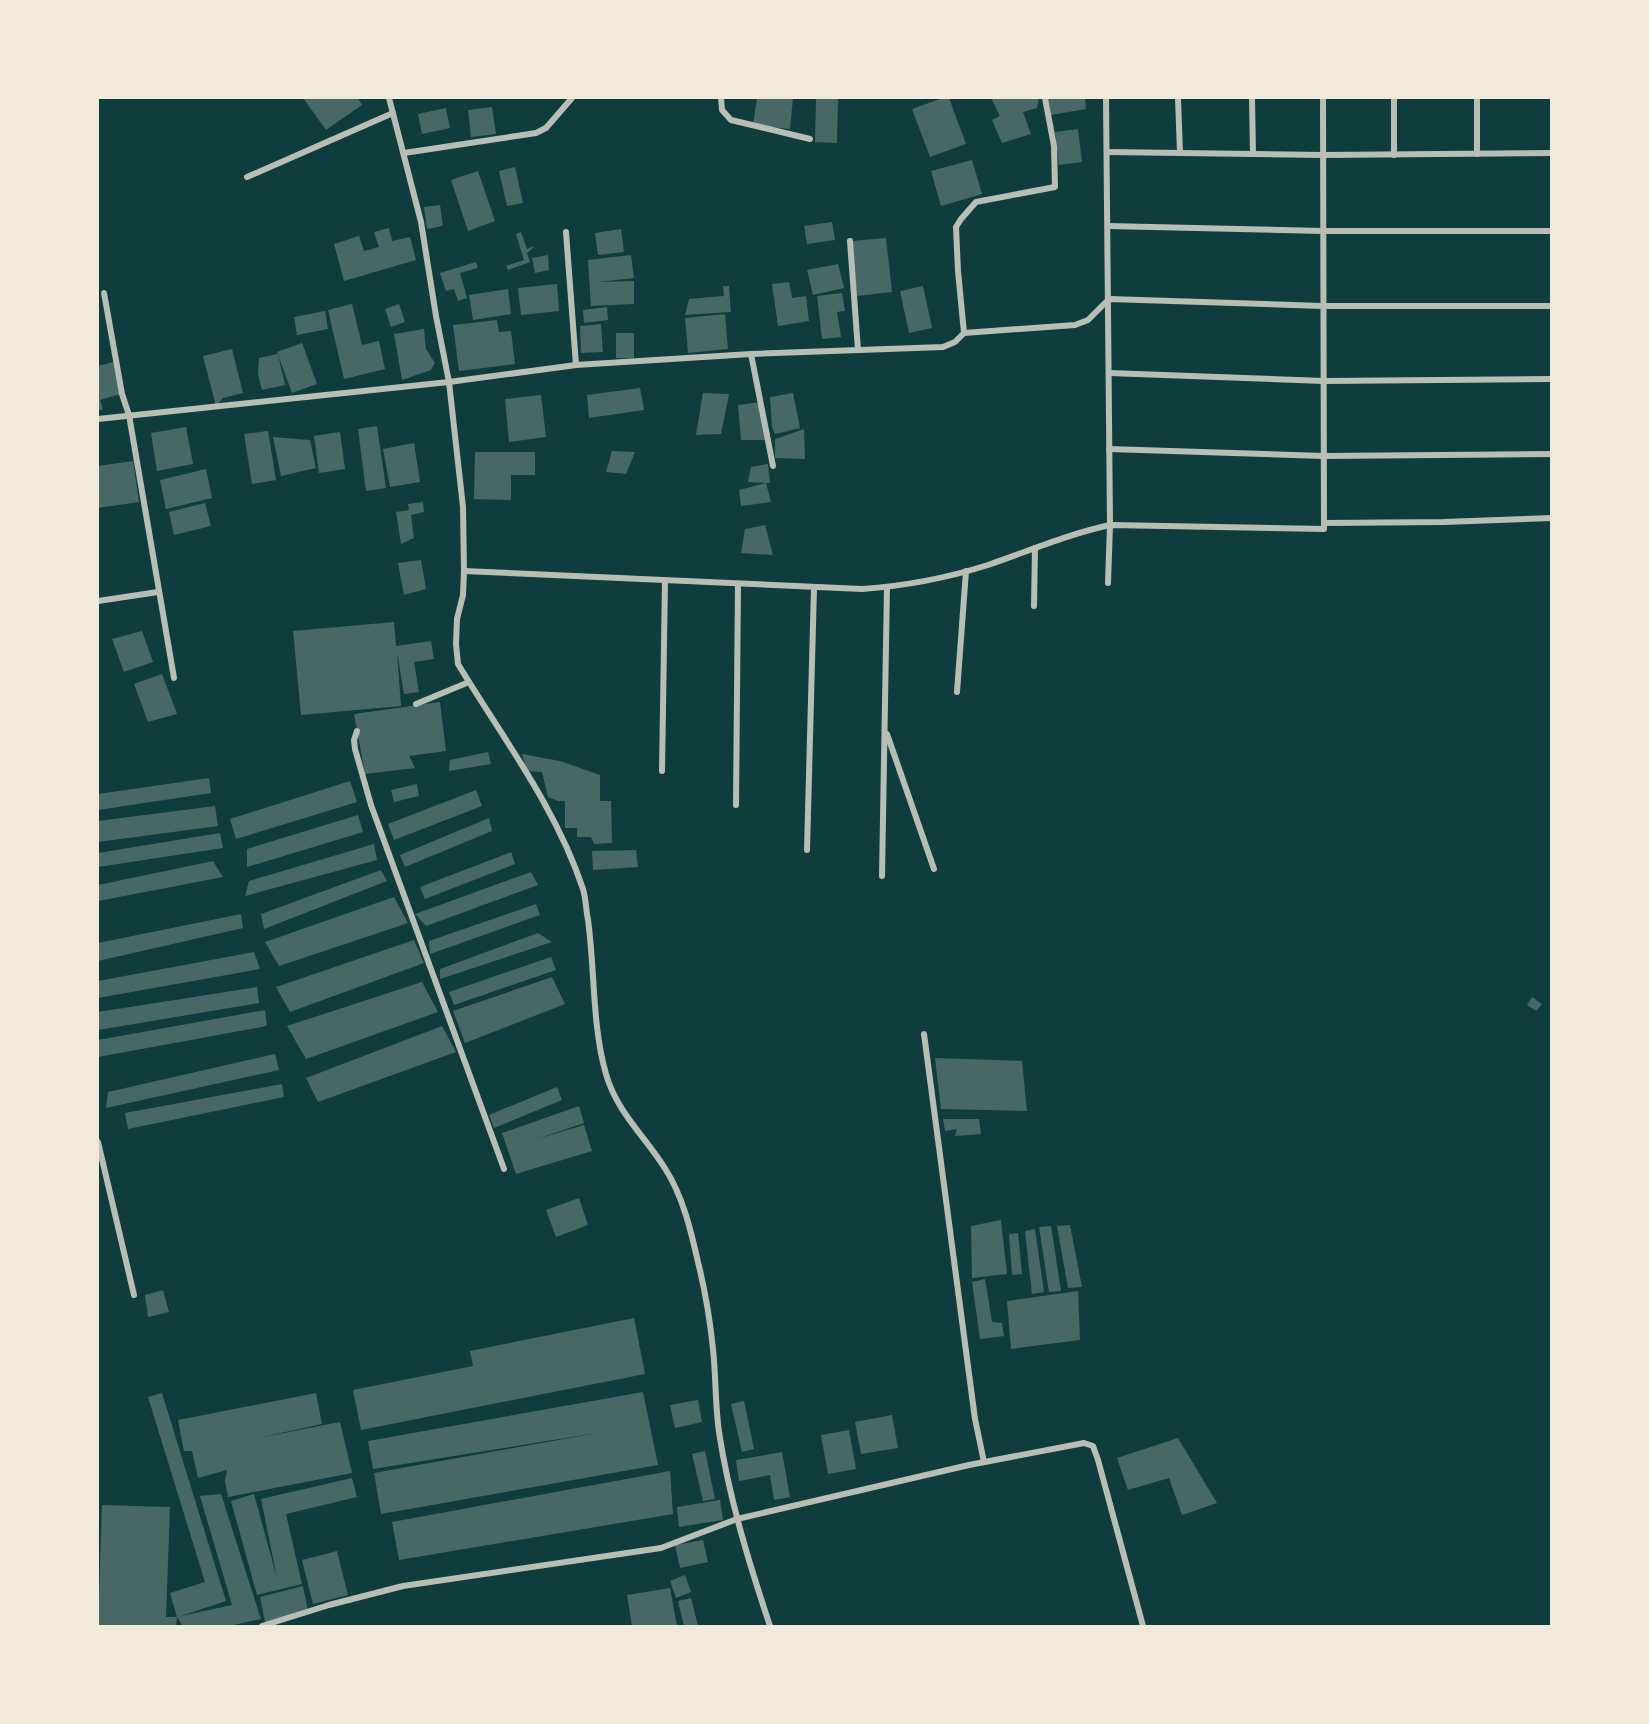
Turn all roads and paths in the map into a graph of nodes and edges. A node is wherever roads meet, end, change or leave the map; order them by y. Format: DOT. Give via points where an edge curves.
graph roads {
  1 [pos="389,98"];
  2 [pos="572,98"];
  3 [pos="721,98"];
  4 [pos="1045,98"];
  5 [pos="1106,98"];
  6 [pos="1178,98"];
  7 [pos="1252,98"];
  8 [pos="1323,98"];
  9 [pos="1394,98"];
  10 [pos="1477,98"];
  11 [pos="393,113"];
  12 [pos="810,139"];
  13 [pos="1107,152"];
  14 [pos="404,153"];
  15 [pos="1180,153"];
  16 [pos="1551,153"];
  17 [pos="1253,154"];
  18 [pos="1477,154"];
  19 [pos="1323,155"];
  20 [pos="1394,155"];
  21 [pos="247,177"];
  22 [pos="1108,226"];
  23 [pos="1323,231"];
  24 [pos="1551,231"];
  25 [pos="566,232"];
  26 [pos="850,241"];
  27 [pos="104,293"];
  28 [pos="1109,299"];
  29 [pos="1323,306"];
  30 [pos="1551,306"];
  31 [pos="964,333"];
  32 [pos="858,350"];
  33 [pos="751,354"];
  34 [pos="576,365"];
  35 [pos="1109,373"];
  36 [pos="1551,379"];
  37 [pos="1324,381"];
  38 [pos="449,382"];
  39 [pos="129,415"];
  40 [pos="98,419"];
  41 [pos="1109,449"];
  42 [pos="1551,454"];
  43 [pos="1324,456"];
  44 [pos="773,466"];
  45 [pos="1551,518"];
  46 [pos="1324,523"];
  47 [pos="1110,525"];
  48 [pos="1035,548"];
  49 [pos="464,571"];
  50 [pos="966,571"];
  51 [pos="665,581"];
  52 [pos="1108,583"];
  53 [pos="738,584"];
  54 [pos="887,587"];
  55 [pos="814,588"];
  56 [pos="158,592"];
  57 [pos="98,601"];
  58 [pos="1034,606"];
  59 [pos="174,678"];
  60 [pos="469,682"];
  61 [pos="957,692"];
  62 [pos="416,704"];
  63 [pos="885,728"];
  64 [pos="357,731"];
  65 [pos="662,771"];
  66 [pos="736,805"];
  67 [pos="807,850"];
  68 [pos="934,869"];
  69 [pos="882,876"];
  70 [pos="924,1034"];
  71 [pos="98,1142"];
  72 [pos="504,1168"];
  73 [pos="134,1295"];
  74 [pos="984,1462"];
  75 [pos="737,1519"];
  76 [pos="262,1626"];
  77 [pos="770,1626"];
  78 [pos="1143,1626"];
  1 -- 11 [label="street"];
  2 -- 14 [label="street" via="546,128 536,133"];
  3 -- 12 [label="street" via="722,110 731,120"];
  4 -- 31 [label="street" via="1054,146 1055,187 976,202 956,227"];
  5 -- 13 [label="street"];
  6 -- 15 [label="street"];
  7 -- 17 [label="street"];
  8 -- 19 [label="street"];
  9 -- 20 [label="street"];
  10 -- 18 [label="street"];
  11 -- 14 [label="street"];
  11 -- 21 [label="street"];
  13 -- 15 [label="street"];
  13 -- 22 [label="street"];
  14 -- 38 [label="street" via="421,222"];
  15 -- 17 [label="street"];
  16 -- 18 [label="street"];
  17 -- 19 [label="street"];
  18 -- 20 [label="street"];
  19 -- 20 [label="street"];
  19 -- 23 [label="street"];
  22 -- 23 [label="street"];
  22 -- 28 [label="street"];
  23 -- 24 [label="street"];
  23 -- 29 [label="street"];
  25 -- 34 [label="street"];
  26 -- 32 [label="street"];
  27 -- 39 [label="street"];
  28 -- 29 [label="street"];
  28 -- 31 [label="street" via="1088,320 1075,325"];
  28 -- 35 [label="street"];
  29 -- 30 [label="street"];
  29 -- 37 [label="street"];
  31 -- 32 [label="street" via="956,342 943,347"];
  32 -- 33 [label="street"];
  33 -- 34 [label="street"];
  33 -- 44 [label="street"];
  34 -- 38 [label="street"];
  35 -- 37 [label="street"];
  35 -- 41 [label="street"];
  36 -- 37 [label="street"];
  37 -- 43 [label="street"];
  38 -- 39 [label="street"];
  38 -- 49 [label="street" via="463,507"];
  39 -- 40 [label="street"];
  39 -- 56 [label="street"];
  41 -- 43 [label="street"];
  41 -- 47 [label="street"];
  42 -- 43 [label="street"];
  43 -- 46 [label="street"];
  45 -- 46 [label="street"];
  46 -- 47 [label="street" via="1324,530"];
  47 -- 48 [label="street"];
  47 -- 52 [label="street"];
  48 -- 50 [label="street"];
  48 -- 58 [label="street"];
  49 -- 51 [label="street"];
  49 -- 60 [label="street" via="456,644 458,664"];
  50 -- 54 [label="street"];
  50 -- 61 [label="street"];
  51 -- 53 [label="street"];
  51 -- 65 [label="street"];
  53 -- 55 [label="street"];
  53 -- 66 [label="street"];
  54 -- 55 [label="street"];
  54 -- 63 [label="street"];
  55 -- 67 [label="street"];
  56 -- 57 [label="street"];
  56 -- 59 [label="street"];
  60 -- 62 [label="street"];
  60 -- 75 [label="street" via="558,828 584,891 606,1074 620,1108 666,1170 682,1204 699,1265 713,1347 719,1431"];
  63 -- 68 [label="street"];
  63 -- 69 [label="street"];
  64 -- 72 [label="street" via="355,749 371,805"];
  70 -- 74 [label="street"];
  71 -- 73 [label="street"];
  74 -- 75 [label="street"];
  74 -- 78 [label="street" via="1077,1443 1093,1446"];
  75 -- 76 [label="street" via="661,1548 403,1586"];
  75 -- 77 [label="street"];
}
